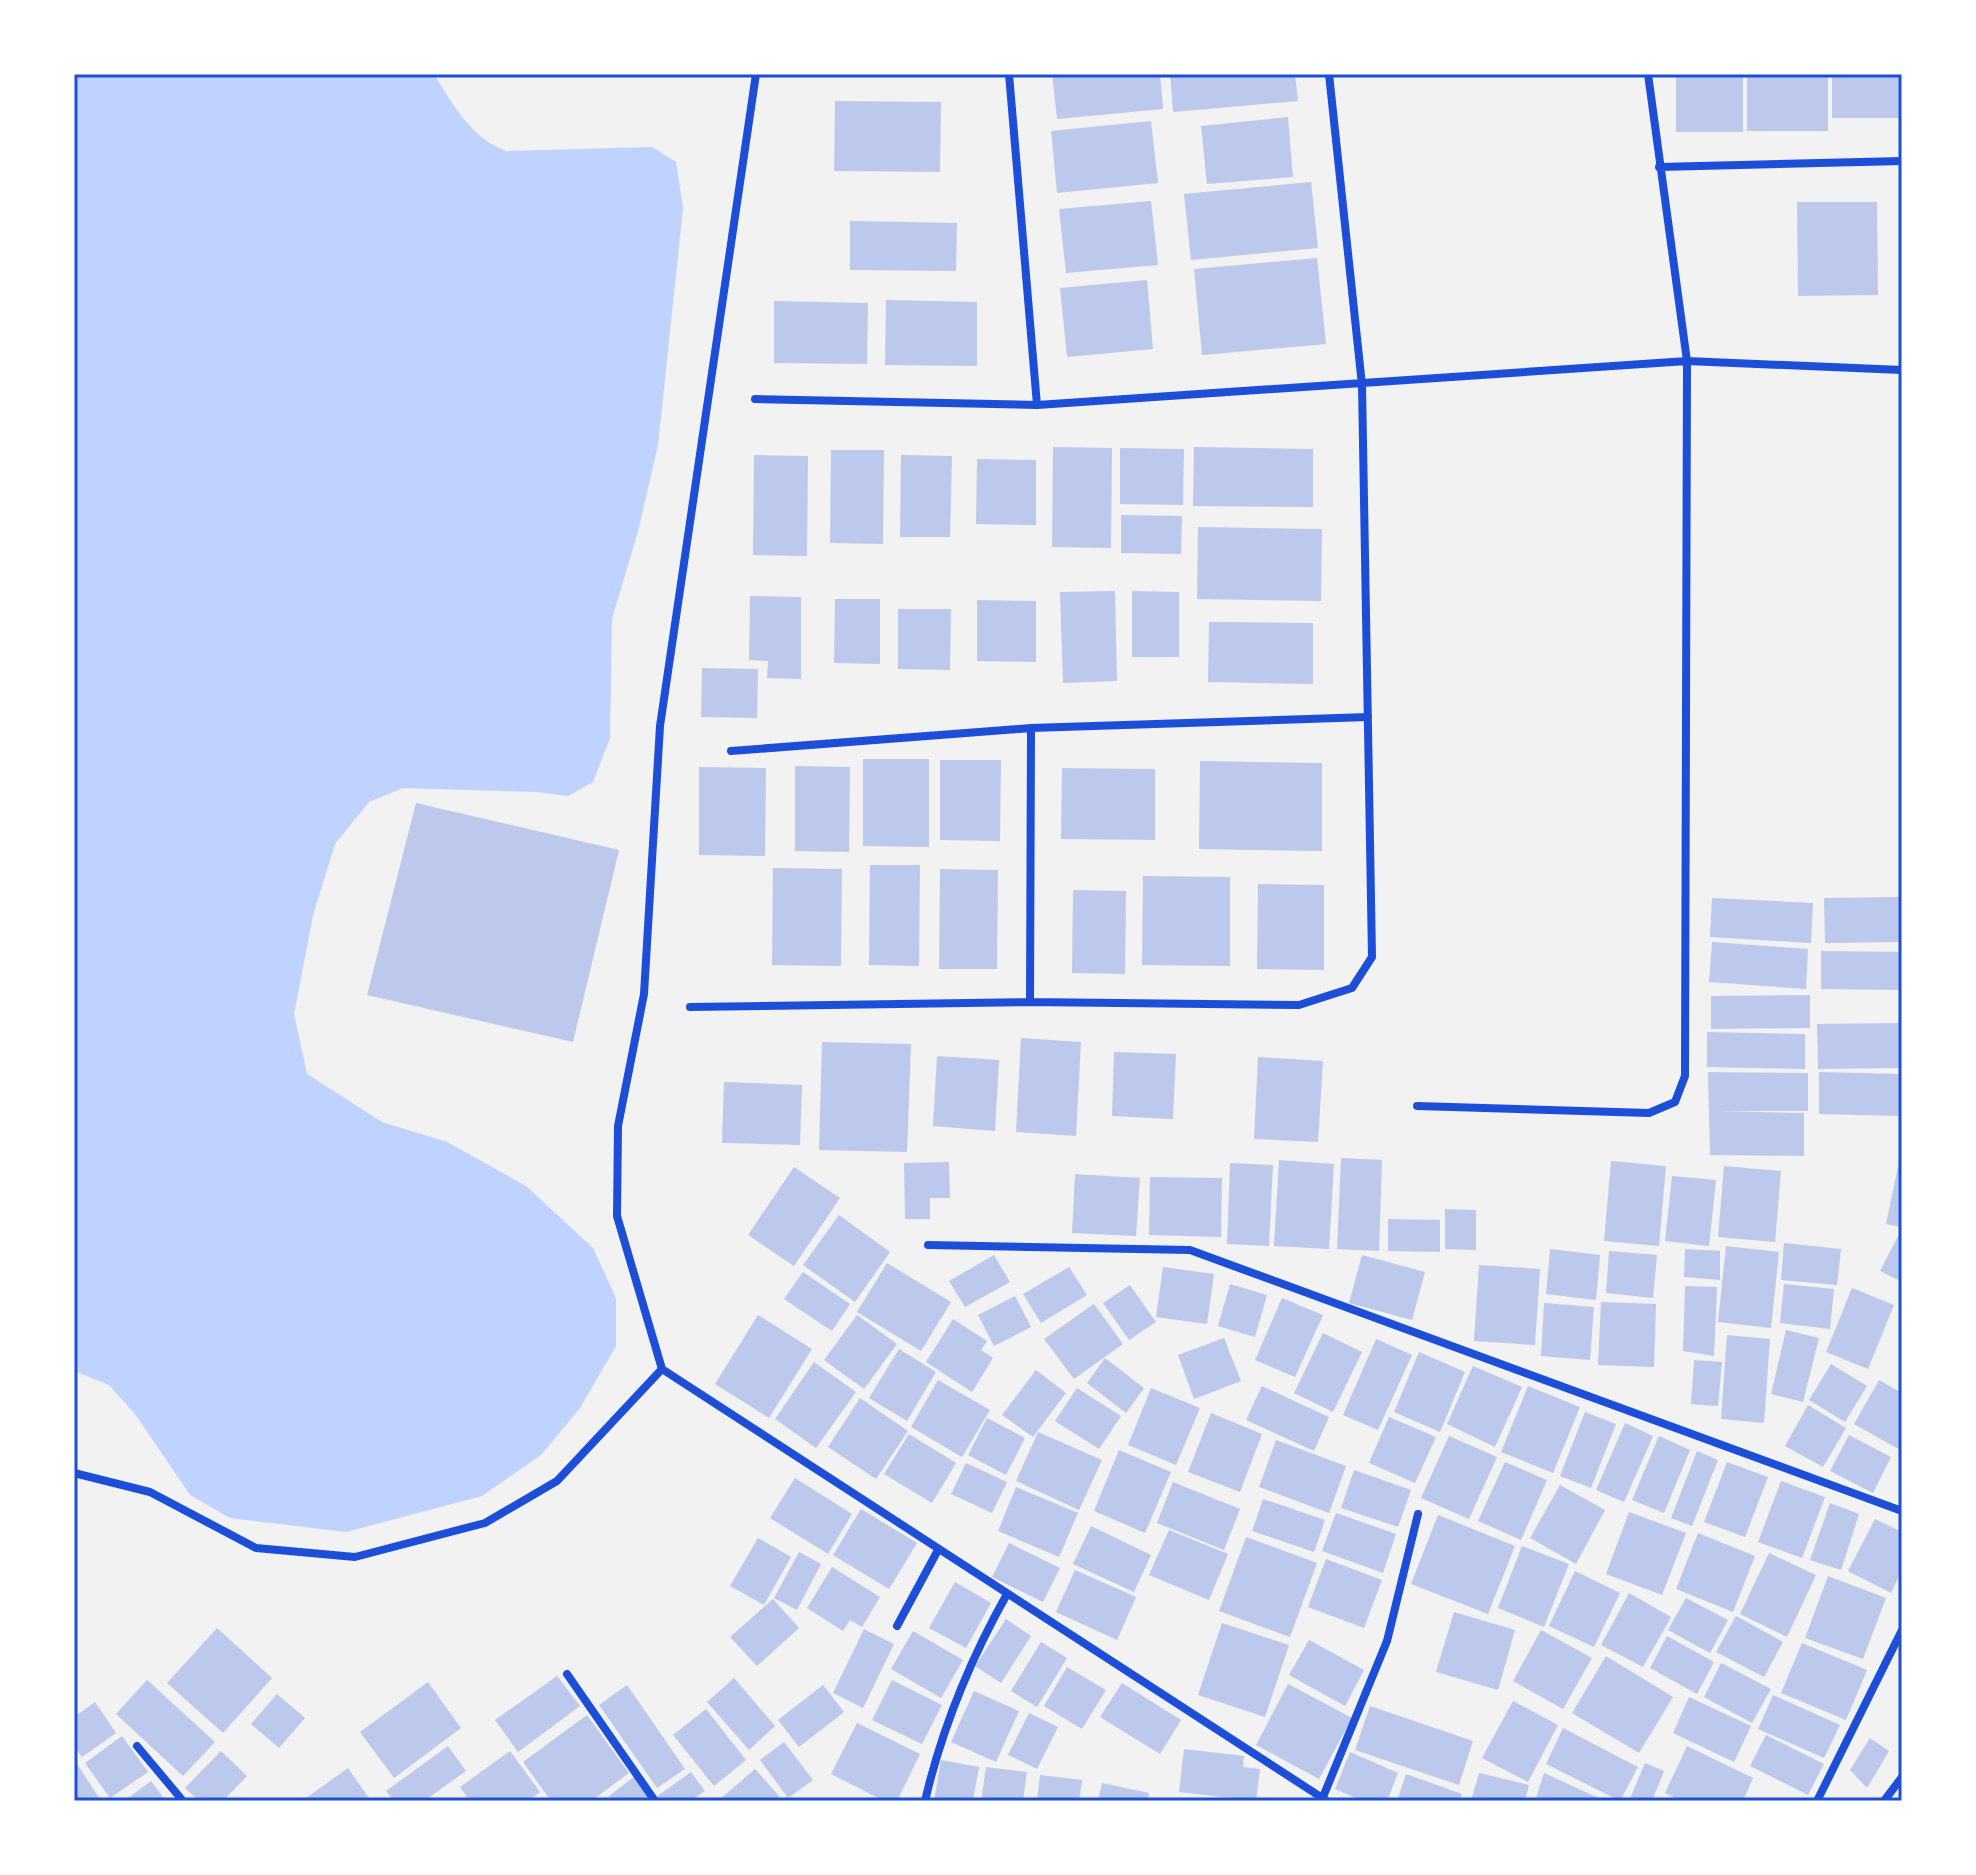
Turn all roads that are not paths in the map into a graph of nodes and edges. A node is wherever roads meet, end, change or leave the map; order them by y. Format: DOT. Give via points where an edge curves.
graph roads {
  1 [pos="756,74"];
  2 [pos="1009,74"];
  3 [pos="1329,74"];
  4 [pos="1648,74"];
  5 [pos="1902,161"];
  6 [pos="1659,167"];
  7 [pos="1687,361"];
  8 [pos="1902,370"];
  9 [pos="1362,385"];
  10 [pos="755,399"];
  11 [pos="1037,405"];
  12 [pos="1368,717"];
  13 [pos="1031,728"];
  14 [pos="731,751"];
  15 [pos="1030,1002"];
  16 [pos="690,1007"];
  17 [pos="1417,1106"];
  18 [pos="928,1245"];
  19 [pos="662,1369"];
  20 [pos="74,1473"];
  21 [pos="1902,1511"];
  22 [pos="1418,1514"];
  23 [pos="938,1550"];
  24 [pos="1007,1594"];
  25 [pos="897,1626"];
  26 [pos="1902,1630"];
  27 [pos="567,1674"];
  28 [pos="137,1746"];
  29 [pos="1902,1777"];
  30 [pos="1325,1799"];
  31 [pos="183,1801"];
  32 [pos="655,1801"];
  33 [pos="925,1801"];
  34 [pos="1817,1801"];
  35 [pos="1884,1801"];
  1 -- 19 [label="street" via="660,726 644,994 618,1126 617,1216"];
  2 -- 11 [label="street"];
  3 -- 9 [label="street"];
  4 -- 6 [label="street"];
  5 -- 6 [label="street"];
  6 -- 7 [label="street"];
  7 -- 8 [label="street"];
  7 -- 9 [label="street"];
  7 -- 17 [label="street" via="1685,1076 1675,1102 1649,1113"];
  9 -- 11 [label="street"];
  9 -- 12 [label="street"];
  10 -- 11 [label="street"];
  12 -- 13 [label="street"];
  12 -- 15 [label="street" via="1372,957 1352,988 1299,1005"];
  13 -- 14 [label="street"];
  13 -- 15 [label="street"];
  15 -- 16 [label="street"];
  18 -- 21 [label="street" via="1190,1250"];
  19 -- 20 [label="street" via="557,1481 485,1523 355,1557 256,1548 150,1492"];
  19 -- 23 [label="street"];
  22 -- 30 [label="street" via="1387,1641"];
  23 -- 24 [label="street"];
  23 -- 25 [label="street"];
  24 -- 30 [label="street"];
  24 -- 33 [label="street" via="939,1741"];
  26 -- 34 [label="street"];
  27 -- 32 [label="street"];
  28 -- 31 [label="street"];
  29 -- 35 [label="street"];
}
